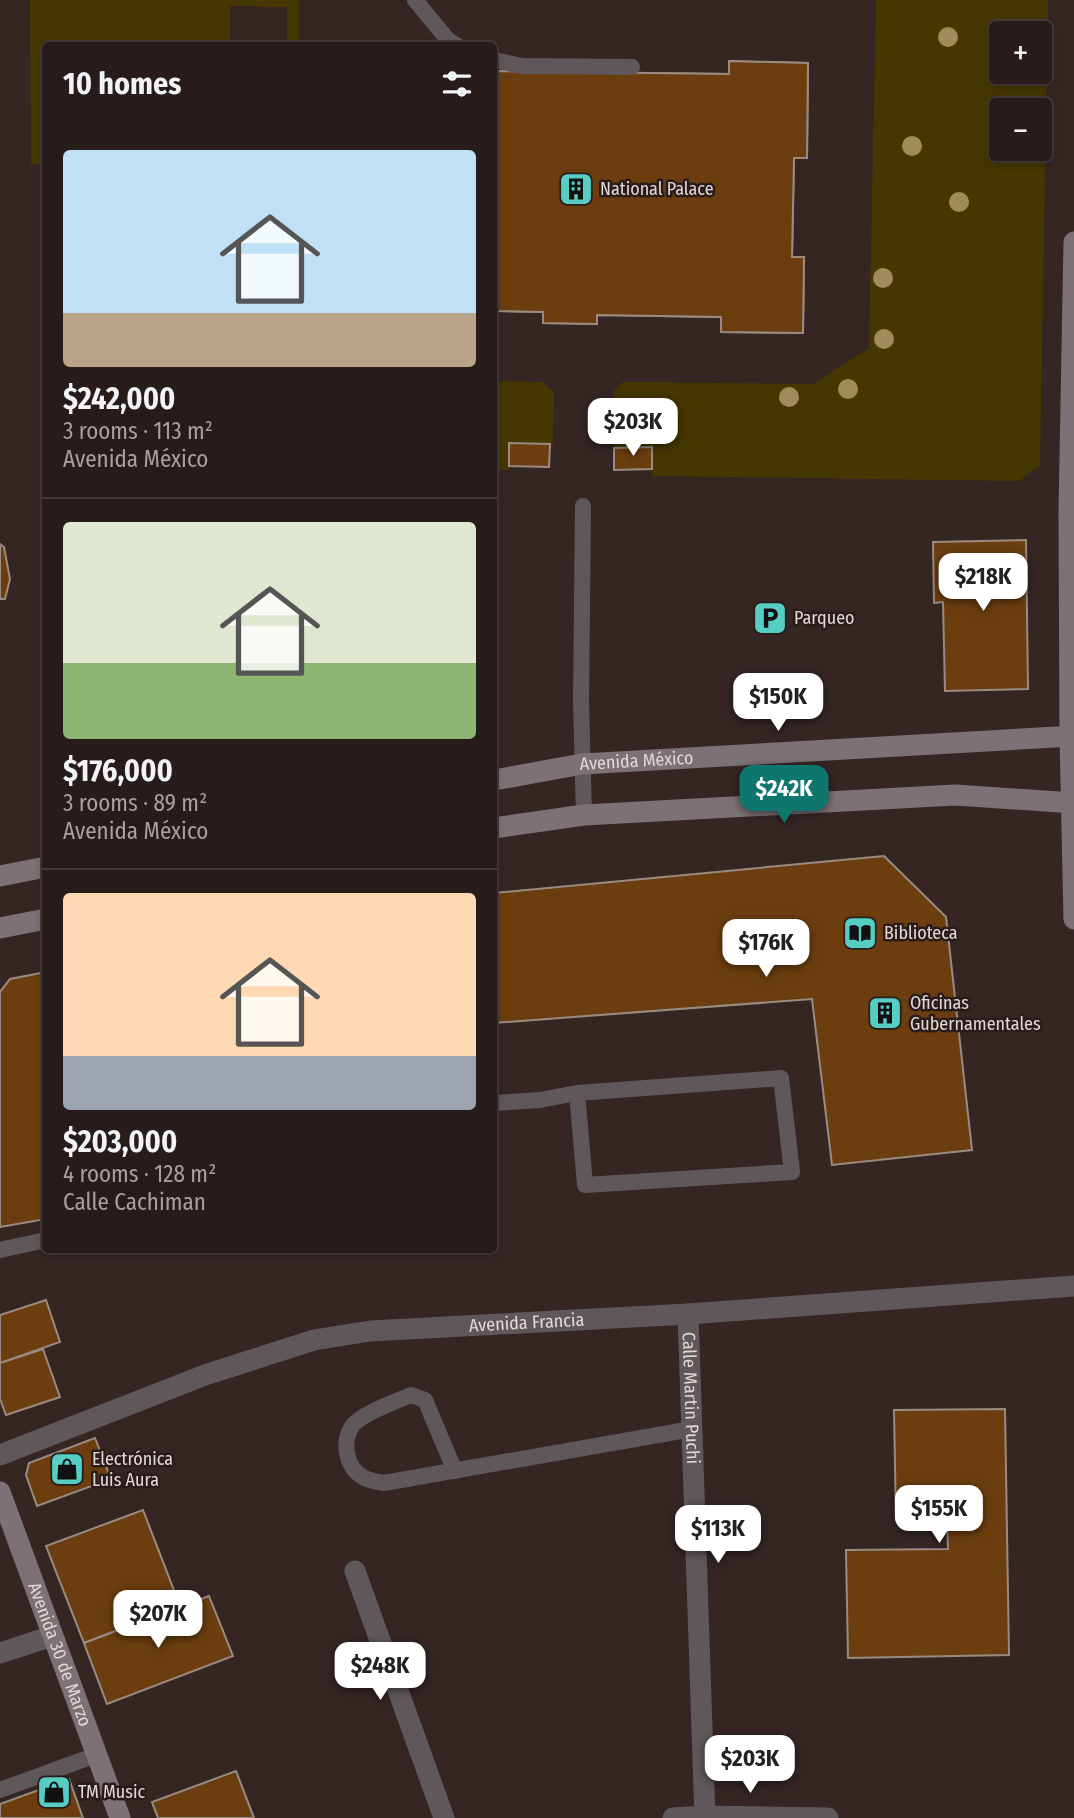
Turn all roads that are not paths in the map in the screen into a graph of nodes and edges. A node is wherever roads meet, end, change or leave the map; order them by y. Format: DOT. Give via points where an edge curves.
graph roads {
  1 [pos="415,0"];
  2 [pos="452,42"];
  3 [pos="497,61"];
  4 [pos="632,67"];
  5 [pos="1074,242"];
  6 [pos="583,506"];
  7 [pos="1072,512"];
  8 [pos="1072,737"];
  9 [pos="582,764"];
  10 [pos="497,779"];
  11 [pos="1073,803"];
  12 [pos="584,815"];
  13 [pos="497,828"];
  14 [pos="42,868"];
  15 [pos="0,876"];
  16 [pos="1074,919"];
  17 [pos="42,920"];
  18 [pos="0,928"];
  19 [pos="578,1093"];
  20 [pos="497,1103"];
  21 [pos="42,1241"];
  22 [pos="0,1250"];
  23 [pos="1074,1286"];
  24 [pos="688,1314"];
  25 [pos="692,1429"];
  26 [pos="0,1455"];
  27 [pos="455,1471"];
  28 [pos="0,1492"];
  29 [pos="355,1571"];
  30 [pos="52,1636"];
  31 [pos="0,1653"];
  32 [pos="96,1755"];
  33 [pos="0,1790"];
  34 [pos="705,1817"];
  35 [pos="120,1818"];
  36 [pos="444,1818"];
  37 [pos="673,1818"];
  38 [pos="828,1818"];
  1 -- 2 [label="lane"];
  3 -- 4 [label="lane" via="522,66"];
  5 -- 7 [label="main road"];
  6 -- 9 [label="lane"];
  7 -- 8 [label="main road"];
  8 -- 9 [label="main road, Avenida México"];
  8 -- 11 [label="main road"];
  9 -- 10 [label="main road, Avenida México"];
  9 -- 12 [label="lane"];
  11 -- 12 [label="main road" via="955,795"];
  11 -- 16 [label="main road"];
  12 -- 13 [label="main road"];
  14 -- 15 [label="main road"];
  17 -- 18 [label="main road"];
  19 -- 19 [label="lane" via="781,1078 792,1172 585,1185"];
  19 -- 20 [label="lane"];
  21 -- 22 [label="lane"];
  23 -- 24 [label="street, Avenida Francia"];
  24 -- 25 [label="street, Calle Martin Puchi"];
  24 -- 26 [label="street, Avenida Francia" via="370,1331 314,1340 205,1375"];
  25 -- 27 [label="lane"];
  25 -- 34 [label="street, Calle Martin Puchi"];
  27 -- 27 [label="lane" via="384,1483 364,1478 349,1465 346,1442 354,1425 411,1395 425,1401"];
  28 -- 30 [label="main road, Avenida 30 de Marzo"];
  29 -- 36 [label="street"];
  30 -- 31 [label="street"];
  30 -- 32 [label="main road, Avenida 30 de Marzo"];
  32 -- 33 [label="lane"];
  32 -- 35 [label="main road, Avenida 30 de Marzo"];
  34 -- 37 [label="street"];
  34 -- 38 [label="street"];
}
